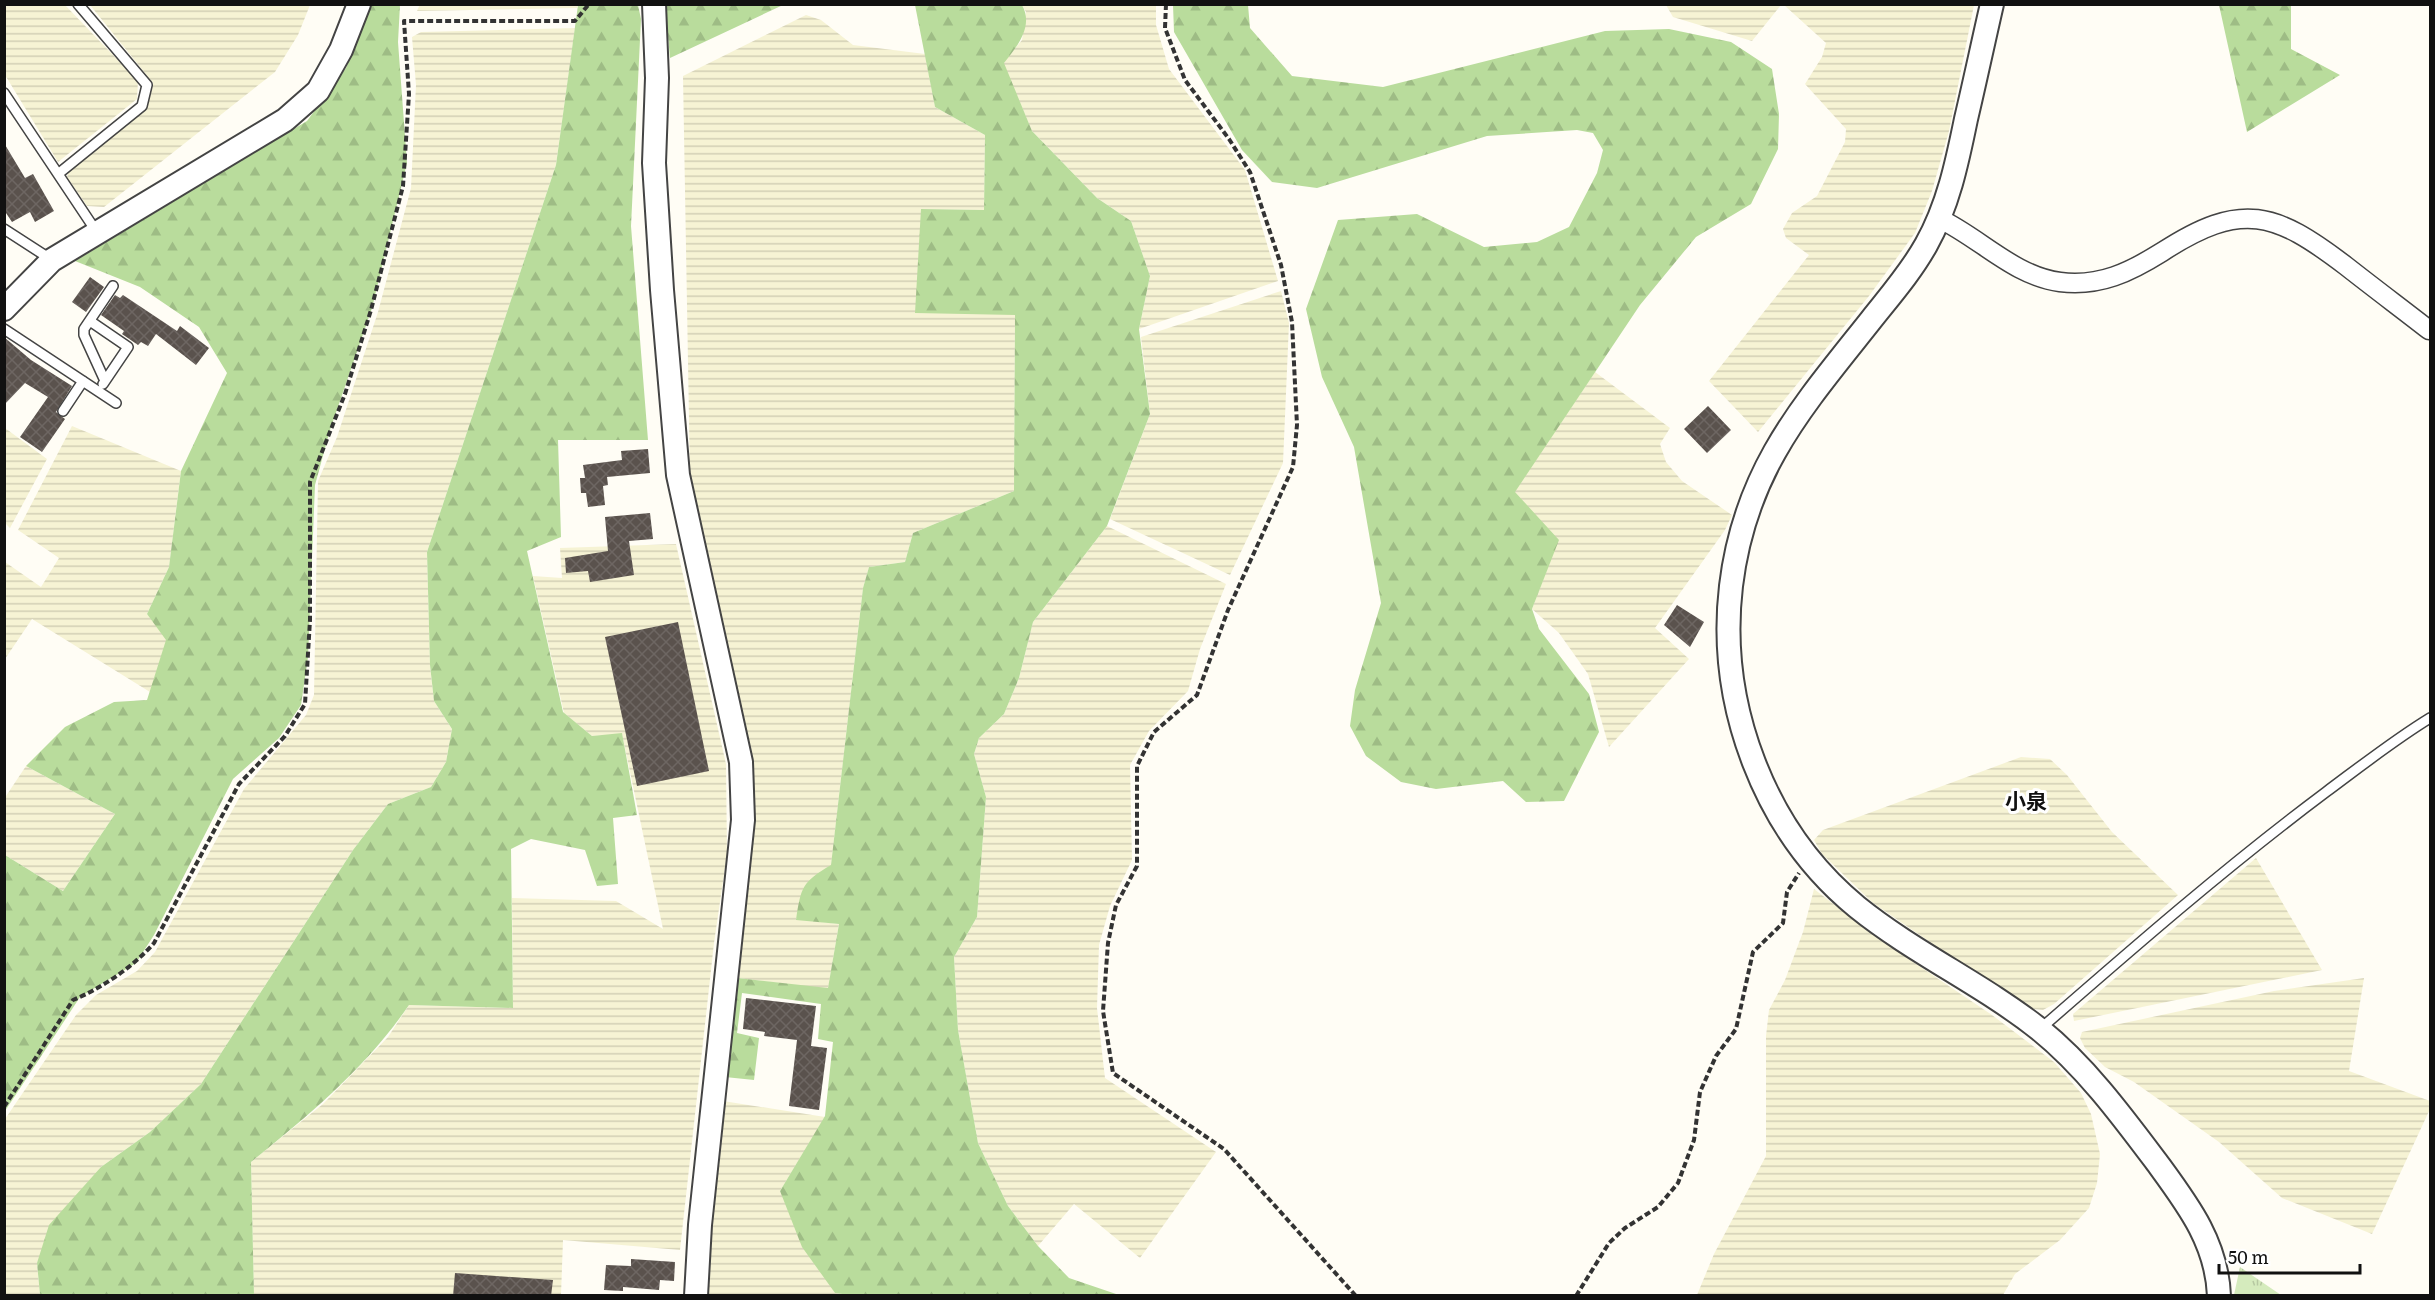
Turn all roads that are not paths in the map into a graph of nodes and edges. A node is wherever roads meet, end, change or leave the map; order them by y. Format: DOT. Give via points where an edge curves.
graph roads {
  1 [pos="78,4"];
  2 [pos="359,4"];
  3 [pos="654,4"];
  4 [pos="1992,4"];
  5 [pos="4,93"];
  6 [pos="58,174"];
  7 [pos="1940,219"];
  8 [pos="4,229"];
  9 [pos="96,231"];
  10 [pos="52,260"];
  11 [pos="113,286"];
  12 [pos="4,309"];
  13 [pos="90,321"];
  14 [pos="4,329"];
  15 [pos="2430,331"];
  16 [pos="83,381"];
  17 [pos="105,381"];
  18 [pos="98,391"];
  19 [pos="116,403"];
  20 [pos="63,411"];
  21 [pos="2430,718"];
  22 [pos="2039,1030"];
  23 [pos="696,1296"];
  24 [pos="2219,1296"];
  1 -- 6 [label="lane" via="147,85 146,95 142,106"];
  2 -- 9 [label="street" via="341,51 318,91 293,112"];
  3 -- 23 [label="street" via="654,163 678,475 741,762 743,820"];
  4 -- 7 [label="street" via="1956,166"];
  5 -- 6 [label="lane"];
  6 -- 9 [label="lane"];
  7 -- 15 [label="street" via="2020,269 2058,282 2076,283 2124,274 2216,224 2235,220 2277,223 2307,236"];
  7 -- 22 [label="street" via="1909,272 1813,392 1773,450 1759,478 1731,584 1730,666 1734,696 1761,781 1786,826 1811,859 1855,906"];
  8 -- 10 [label="lane"];
  9 -- 10 [label="street"];
  10 -- 12 [label="street"];
  11 -- 13 [label="lane"];
  13 -- 17 [label="lane" via="84,335"];
  13 -- 17 [label="lane" via="128,347"];
  14 -- 16 [label="lane"];
  16 -- 18 [label="lane"];
  16 -- 20 [label="lane"];
  17 -- 18 [label="lane"];
  18 -- 19 [label="lane"];
  21 -- 22 [label="lane" via="2281,826"];
  22 -- 24 [label="street" via="2100,1091 2196,1217 2216,1266"];
}
